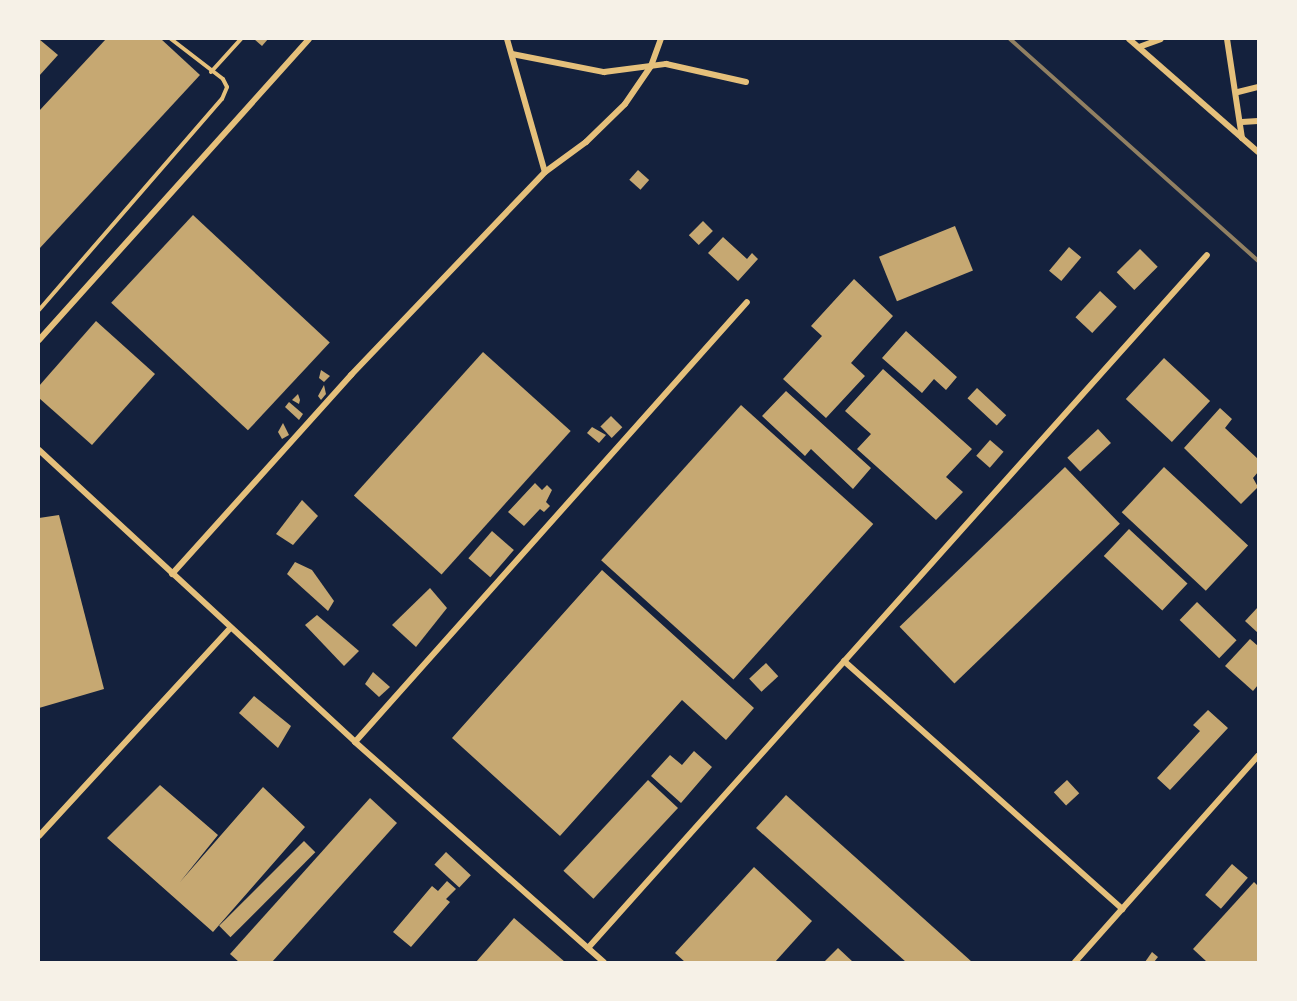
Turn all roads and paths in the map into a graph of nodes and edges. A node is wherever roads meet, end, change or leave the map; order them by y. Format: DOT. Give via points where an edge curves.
graph roads {
  1 [pos="171,39"];
  2 [pos="241,39"];
  3 [pos="309,39"];
  4 [pos="507,39"];
  5 [pos="661,39"];
  6 [pos="1130,39"];
  7 [pos="1161,39"];
  8 [pos="1235,39"];
  9 [pos="1227,40"];
  10 [pos="1139,47"];
  11 [pos="512,54"];
  12 [pos="651,66"];
  13 [pos="211,72"];
  14 [pos="746,82"];
  15 [pos="1258,87"];
  16 [pos="1238,92"];
  17 [pos="1242,122"];
  18 [pos="1258,122"];
  19 [pos="1242,138"];
  20 [pos="1258,152"];
  21 [pos="545,172"];
  22 [pos="1207,255"];
  23 [pos="747,302"];
  24 [pos="39,310"];
  25 [pos="39,340"];
  26 [pos="39,450"];
  27 [pos="172,574"];
  28 [pos="230,628"];
  29 [pos="844,661"];
  30 [pos="355,742"];
  31 [pos="1258,756"];
  32 [pos="39,836"];
  33 [pos="1122,909"];
  34 [pos="588,948"];
  35 [pos="604,962"];
  36 [pos="1075,962"];
  1 -- 13 [label="lane"];
  2 -- 13 [label="lane"];
  3 -- 25 [label="street"];
  4 -- 11 [label="street"];
  5 -- 12 [label="street"];
  6 -- 10 [label="street"];
  7 -- 10 [label="street"];
  8 -- 9 [label="street"];
  9 -- 16 [label="street"];
  10 -- 19 [label="street"];
  11 -- 12 [label="street" via="604,72"];
  11 -- 21 [label="street"];
  12 -- 14 [label="street" via="666,64"];
  12 -- 21 [label="street" via="625,104 586,142"];
  13 -- 24 [label="lane" via="223,79 227,87 222,99"];
  15 -- 16 [label="street"];
  16 -- 17 [label="street"];
  17 -- 18 [label="street"];
  17 -- 19 [label="street"];
  19 -- 20 [label="street"];
  21 -- 27 [label="street" via="351,375"];
  22 -- 29 [label="street"];
  23 -- 30 [label="street"];
  26 -- 27 [label="street"];
  27 -- 28 [label="street"];
  28 -- 30 [label="street"];
  28 -- 32 [label="street"];
  29 -- 33 [label="street"];
  29 -- 34 [label="street"];
  30 -- 34 [label="street"];
  31 -- 33 [label="street"];
  33 -- 36 [label="street"];
  34 -- 35 [label="street"];
}
